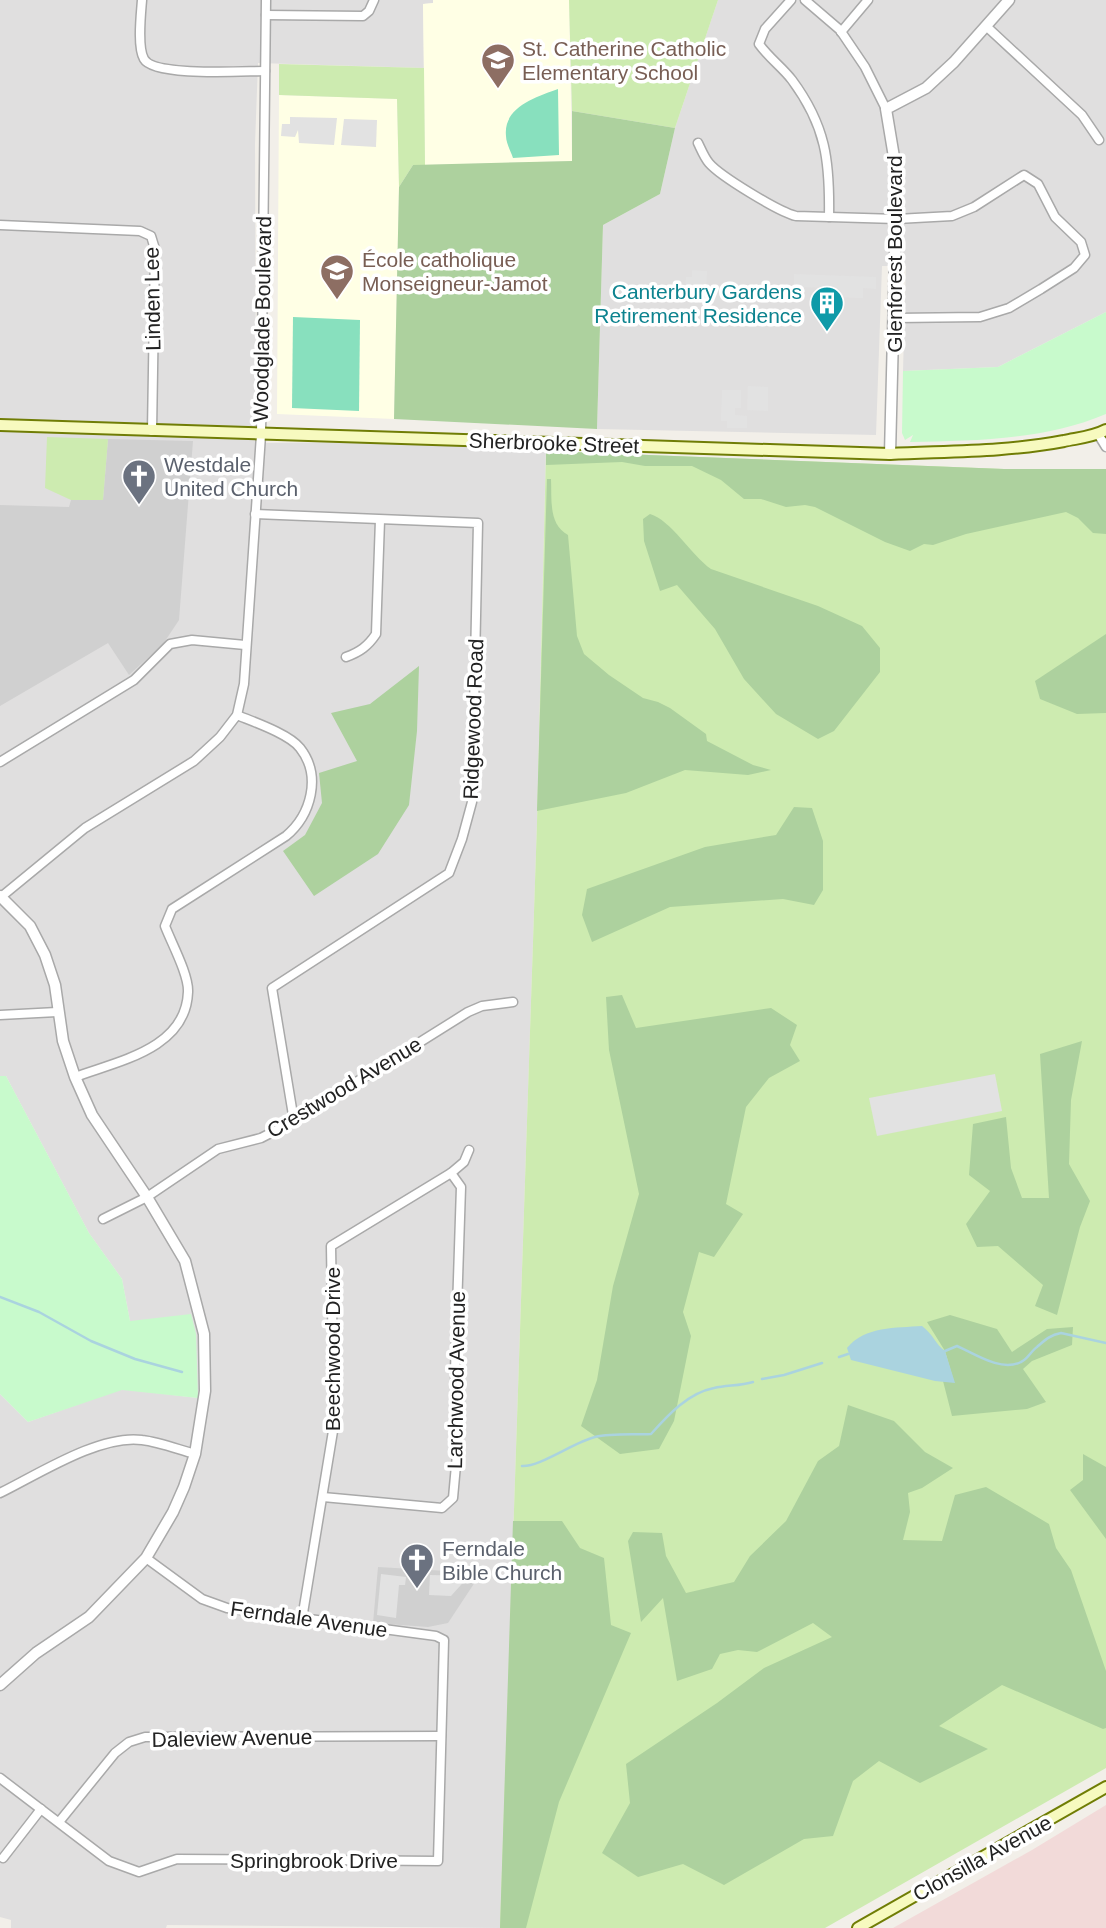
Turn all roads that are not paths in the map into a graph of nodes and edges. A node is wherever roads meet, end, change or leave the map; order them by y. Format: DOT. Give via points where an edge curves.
graph roads {
  1 [pos="142,0"];
  2 [pos="266,0"];
  3 [pos="374,0"];
  4 [pos="791,0"];
  5 [pos="805,0"];
  6 [pos="868,0"];
  7 [pos="1009,0"];
  8 [pos="265,16"];
  9 [pos="986,26"];
  10 [pos="841,32"];
  11 [pos="265,71"];
  12 [pos="886,109"];
  13 [pos="1099,140"];
  14 [pos="698,143"];
  15 [pos="829,217"];
  16 [pos="897,219"];
  17 [pos="0,225"];
  18 [pos="895,318"];
  19 [pos="0,425"];
  20 [pos="152,431"];
  21 [pos="1102,432"];
  22 [pos="261,435"];
  23 [pos="1106,447"];
  24 [pos="890,454"];
  25 [pos="255,514"];
  26 [pos="380,520"];
  27 [pos="245,645"];
  28 [pos="346,657"];
  29 [pos="237,715"];
  30 [pos="0,762"];
  31 [pos="0,897"];
  32 [pos="513,1002"];
  33 [pos="57,1012"];
  34 [pos="0,1015"];
  35 [pos="75,1077"];
  36 [pos="293,1121"];
  37 [pos="469,1150"];
  38 [pos="451,1173"];
  39 [pos="147,1197"];
  40 [pos="103,1219"];
  41 [pos="195,1454"];
  42 [pos="0,1493"];
  43 [pos="323,1497"];
  44 [pos="146,1558"];
  45 [pos="302,1619"];
  46 [pos="444,1640"];
  47 [pos="0,1685"];
  48 [pos="441,1736"];
  49 [pos="0,1777"];
  50 [pos="1106,1787"];
  51 [pos="41,1809"];
  52 [pos="59,1822"];
  53 [pos="3,1858"];
  54 [pos="858,1928"];
  1 -- 11 [label="street" via="141,49 150,66 172,71"];
  2 -- 8 [label="street, Woodglade Boulevard"];
  3 -- 8 [label="street" via="363,16"];
  4 -- 15 [label="street" via="765,29 759,44 790,77 820,126 829,175"];
  5 -- 10 [label="street, Glenforest Boulevard"];
  6 -- 10 [label="street"];
  7 -- 9 [label="street"];
  8 -- 11 [label="street, Woodglade Boulevard"];
  9 -- 12 [label="street" via="926,88"];
  9 -- 13 [label="street" via="1082,115"];
  10 -- 12 [label="street, Glenforest Boulevard"];
  11 -- 22 [label="street, Woodglade Boulevard"];
  12 -- 16 [label="street, Glenforest Boulevard" via="896,163"];
  14 -- 15 [label="street" via="709,164 783,213"];
  15 -- 16 [label="street"];
  16 -- 18 [label="street, Glenforest Boulevard"];
  16 -- 18 [label="street" via="952,216 975,207 1024,175 1038,184 1055,217 1081,242 1084,255 1074,268 1041,289 980,317"];
  17 -- 20 [label="street, Linden Lee" via="140,231 151,236 155,249"];
  18 -- 24 [label="street, Glenforest Boulevard"];
  19 -- 20 [label="main road, Sherbrooke Street"];
  20 -- 22 [label="main road, Sherbrooke Street"];
  21 -- 23 [label="street"];
  21 -- 24 [label="main road, Sherbrooke Street" via="999,451"];
  22 -- 24 [label="main road, Sherbrooke Street"];
  22 -- 25 [label="street, Woodglade Boulevard"];
  25 -- 26 [label="street, Ridgewood Road"];
  25 -- 27 [label="street, Woodglade Boulevard"];
  26 -- 28 [label="street" via="376,634 369,645"];
  26 -- 36 [label="street, Ridgewood Road" via="478,523 472,802 449,873 272,988"];
  27 -- 29 [label="street, Woodglade Boulevard"];
  27 -- 30 [label="street" via="192,640 170,644 134,680"];
  29 -- 31 [label="street, Woodglade Boulevard" via="194,761 85,828"];
  29 -- 35 [label="street" via="300,746 313,788 306,812 286,836 172,909 165,926 189,991 183,1016 172,1034 152,1048"];
  31 -- 33 [label="street" via="30,926 45,955 55,985"];
  32 -- 36 [label="street, Crestwood Avenue" via="468,1012"];
  33 -- 34 [label="street"];
  33 -- 35 [label="street"];
  35 -- 39 [label="street" via="92,1115"];
  36 -- 39 [label="street, Crestwood Avenue" via="261,1138 218,1149"];
  37 -- 38 [label="street, Beechwood Drive"];
  38 -- 43 [label="street, Beechwood Drive" via="331,1246 334,1425"];
  38 -- 43 [label="street, Larchwood Avenue" via="461,1187 455,1371 458,1443 453,1498 442,1508"];
  39 -- 40 [label="street, Crestwood Avenue"];
  39 -- 41 [label="street" via="185,1261 204,1334 205,1391"];
  41 -- 42 [label="street" via="141,1439 114,1440"];
  41 -- 44 [label="street" via="173,1512"];
  43 -- 45 [label="street, Beechwood Drive"];
  44 -- 45 [label="street, Ferndale Avenue" via="202,1599 227,1608"];
  44 -- 47 [label="street" via="89,1617 36,1653"];
  45 -- 46 [label="street, Ferndale Avenue"];
  46 -- 48 [label="street, Springbrook Drive"];
  48 -- 52 [label="street, Daleview Avenue" via="145,1737 116,1753"];
  48 -- 52 [label="street, Springbrook Drive" via="438,1861 177,1859 139,1871 109,1861"];
  49 -- 51 [label="street, Springbrook Drive"];
  50 -- 54 [label="main road, Clonsilla Avenue"];
  51 -- 52 [label="street, Springbrook Drive"];
  51 -- 53 [label="street"];
}
